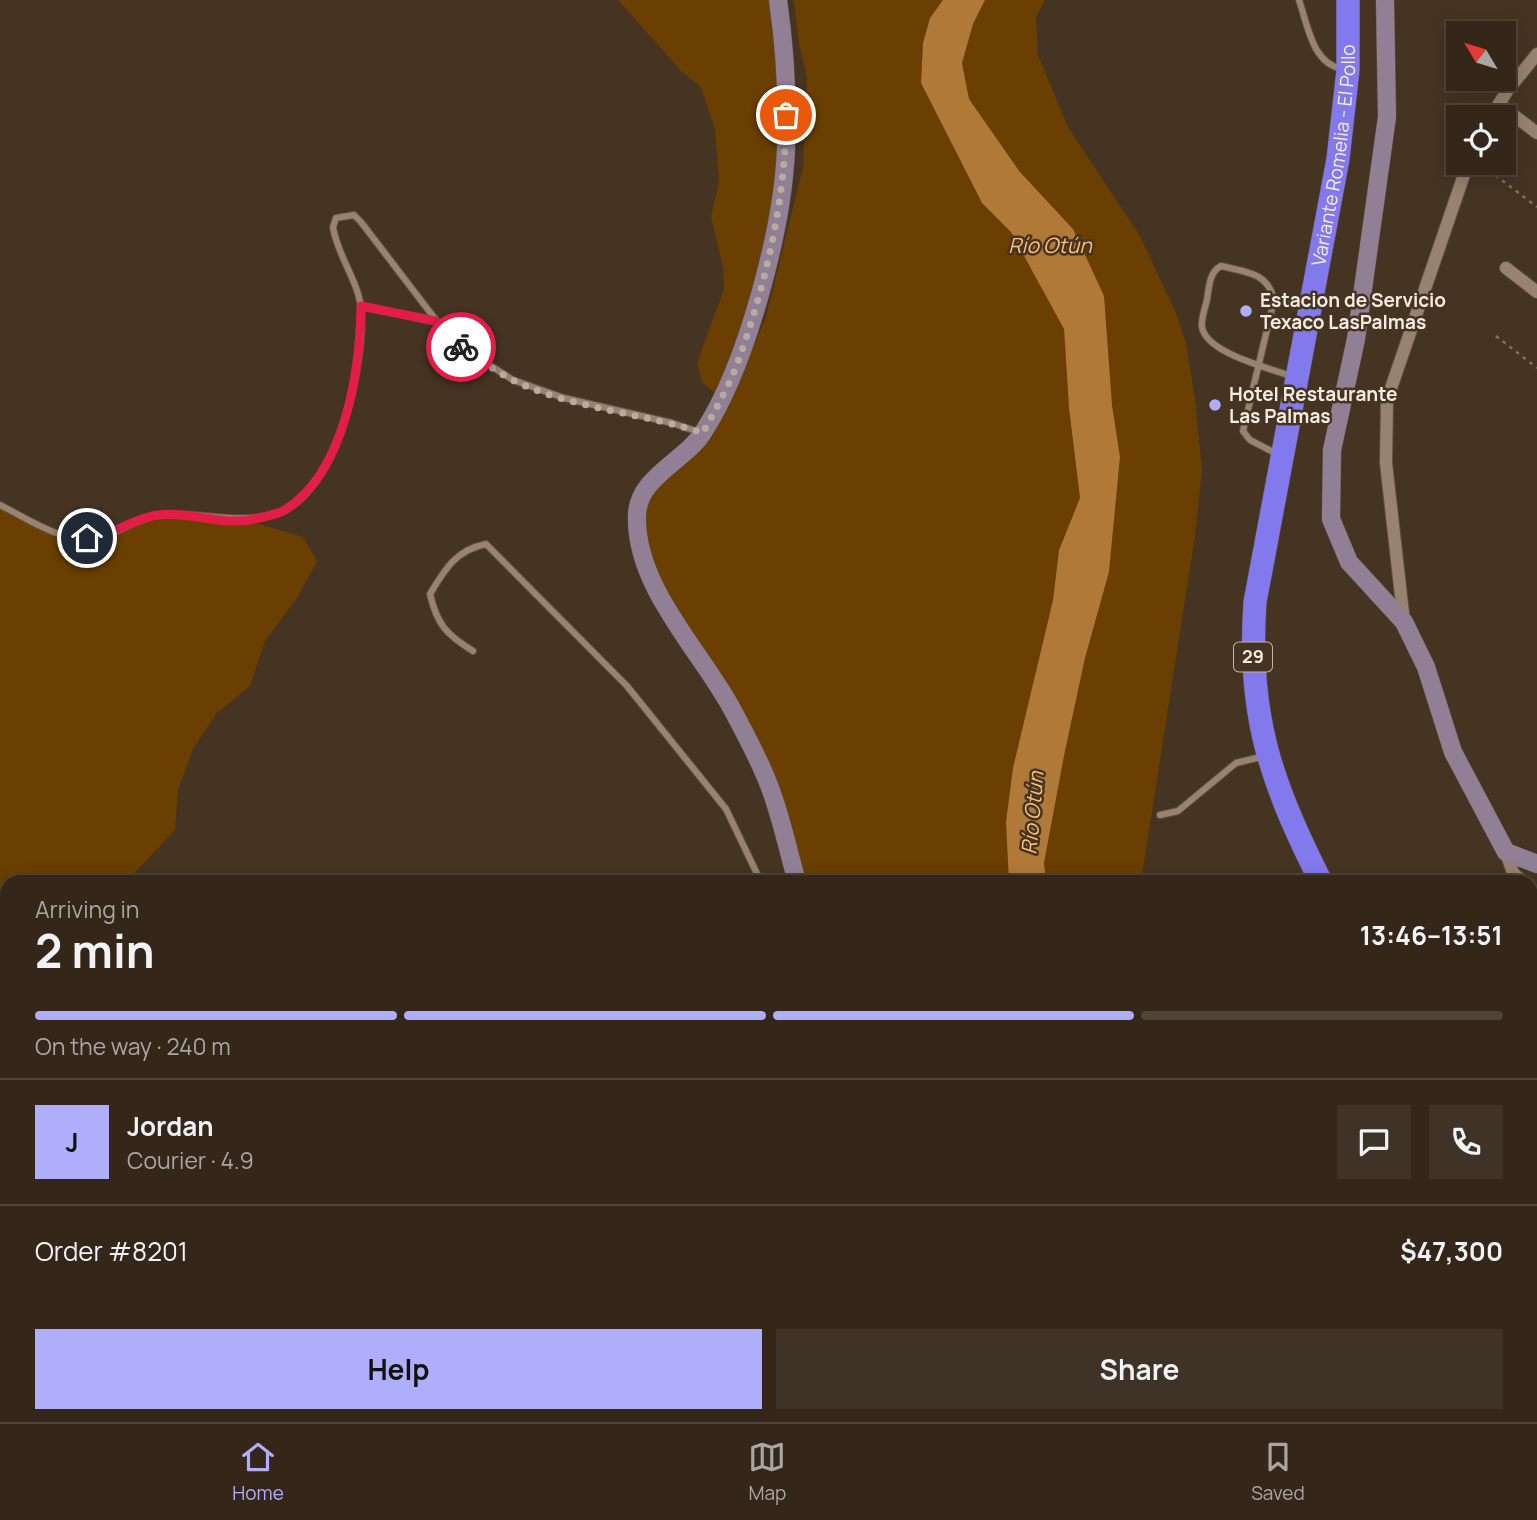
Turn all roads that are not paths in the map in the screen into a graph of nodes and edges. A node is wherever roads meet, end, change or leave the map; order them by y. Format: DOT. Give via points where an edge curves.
graph roads {
  1 [pos="778,0"];
  2 [pos="1299,0"];
  3 [pos="1348,0"];
  4 [pos="1385,0"];
  5 [pos="1537,54"];
  6 [pos="1348,70"];
  7 [pos="1499,104"];
  8 [pos="1537,133"];
  9 [pos="1464,175"];
  10 [pos="1506,268"];
  11 [pos="1537,292"];
  12 [pos="1274,300"];
  13 [pos="1310,302"];
  14 [pos="361,306"];
  15 [pos="435,321"];
  16 [pos="1259,364"];
  17 [pos="1296,378"];
  18 [pos="703,433"];
  19 [pos="1282,457"];
  20 [pos="0,505"];
  21 [pos="1404,622"];
  22 [pos="473,651"];
  23 [pos="1267,756"];
  24 [pos="1160,816"];
  25 [pos="1506,852"];
  26 [pos="1537,864"];
  27 [pos="758,875"];
  28 [pos="795,875"];
  29 [pos="1318,875"];
  30 [pos="1515,875"];
  1 -- 18 [label="main road" via="786,151 777,212 740,358"];
  2 -- 6 [label="lane" via="1320,58 1332,67"];
  3 -- 6 [label="highway, Variante Romelia - El Pollo / 29"];
  4 -- 21 [label="main road" via="1387,117 1356,339 1332,450 1330,500 1331,519 1349,562"];
  5 -- 7 [label="street"];
  6 -- 13 [label="highway, Variante Romelia - El Pollo / 29" via="1334,181"];
  7 -- 8 [label="street"];
  9 -- 21 [label="street" via="1387,400 1386,463"];
  10 -- 11 [label="street"];
  12 -- 13 [label="lane"];
  12 -- 16 [label="lane"];
  12 -- 16 [label="lane" via="1263,277 1221,266 1212,274 1202,328 1207,339 1228,353"];
  13 -- 17 [label="highway, Variante Romelia - El Pollo / 29"];
  14 -- 15 [label="lane"];
  14 -- 15 [label="lane" via="334,233 337,218 346,215 361,222"];
  14 -- 20 [label="lane" via="358,356 330,462 307,493 283,511 246,520 157,515 105,536 69,539"];
  15 -- 18 [label="lane" via="452,341 513,380 564,398"];
  16 -- 17 [label="lane"];
  16 -- 19 [label="lane" via="1243,431 1250,440"];
  17 -- 19 [label="highway, Variante Romelia - El Pollo / 29"];
  18 -- 28 [label="main road" via="653,481 639,501 639,542 658,592 731,707 769,785"];
  19 -- 23 [label="highway, Variante Romelia - El Pollo / 29" via="1255,602 1252,646"];
  21 -- 25 [label="main road" via="1426,667 1453,752"];
  22 -- 27 [label="lane" via="453,638 436,618 430,594 448,564 468,547 486,544 627,686 726,809"];
  23 -- 24 [label="lane" via="1236,763 1178,811"];
  23 -- 29 [label="highway, Variante Romelia - El Pollo / 29" via="1283,805"];
  25 -- 26 [label="main road"];
  25 -- 30 [label="street"];
}
